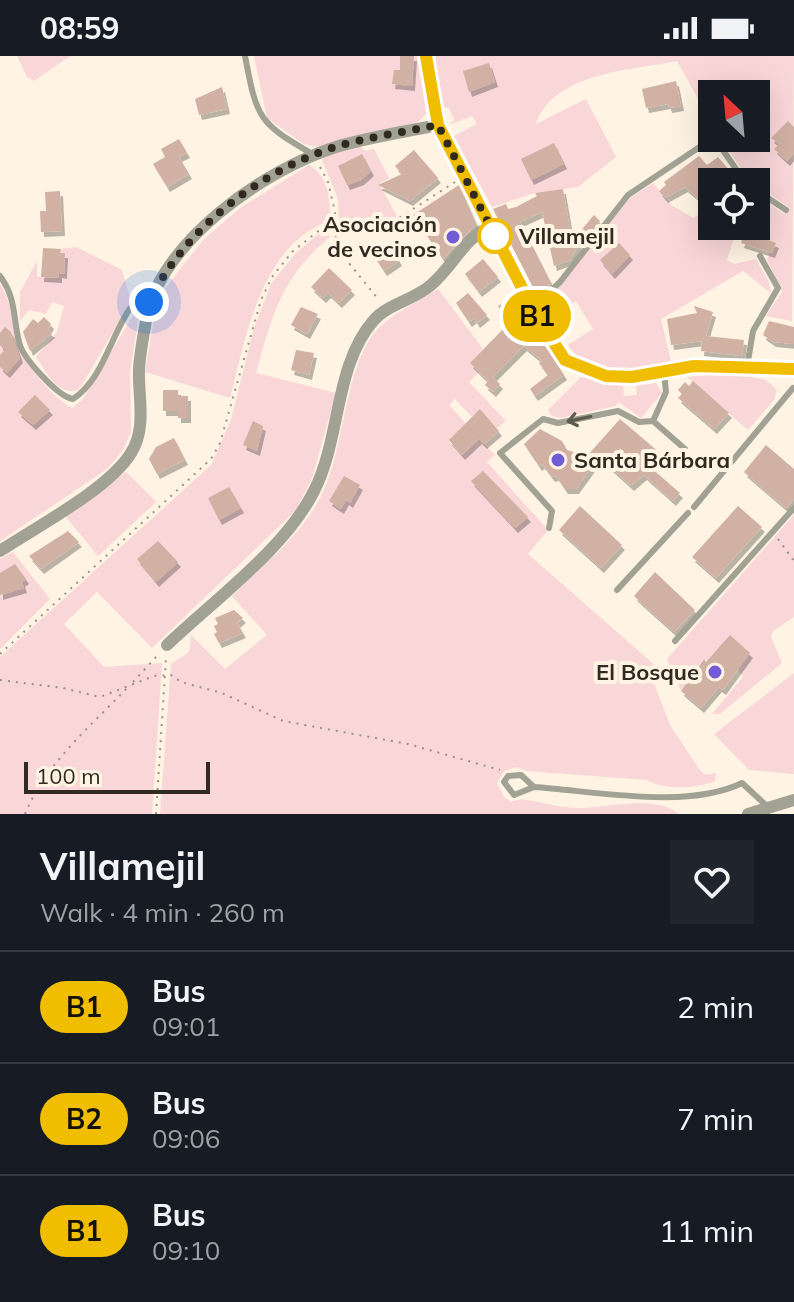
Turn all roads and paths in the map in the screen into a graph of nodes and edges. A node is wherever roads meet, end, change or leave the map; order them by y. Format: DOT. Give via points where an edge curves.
graph roads {
  1 [pos="245,56"];
  2 [pos="426,56"];
  3 [pos="438,125"];
  4 [pos="314,155"];
  5 [pos="735,168"];
  6 [pos="464,177"];
  7 [pos="770,199"];
  8 [pos="786,210"];
  9 [pos="334,224"];
  10 [pos="490,226"];
  11 [pos="760,256"];
  12 [pos="0,276"];
  13 [pos="157,285"];
  14 [pos="533,308"];
  15 [pos="388,310"];
  16 [pos="747,367"];
  17 [pos="793,369"];
  18 [pos="664,372"];
  19 [pos="794,388"];
  20 [pos="653,421"];
  21 [pos="685,449"];
  22 [pos="694,507"];
  23 [pos="794,508"];
  24 [pos="688,513"];
  25 [pos="549,528"];
  26 [pos="772,532"];
  27 [pos="0,551"];
  28 [pos="794,561"];
  29 [pos="617,590"];
  30 [pos="675,641"];
  31 [pos="167,645"];
  32 [pos="0,654"];
  33 [pos="165,675"];
  34 [pos="0,680"];
  35 [pos="130,685"];
  36 [pos="508,776"];
  37 [pos="534,787"];
  38 [pos="794,800"];
  39 [pos="768,807"];
  40 [pos="25,814"];
  41 [pos="156,814"];
  42 [pos="748,814"];
  1 -- 4 [label="lane" via="262,117 272,131"];
  2 -- 3 [label="street"];
  3 -- 4 [label="street"];
  3 -- 6 [label="street"];
  4 -- 9 [label="path" via="328,182"];
  4 -- 13 [label="street" via="216,215"];
  5 -- 14 [label="lane" via="710,140 628,195"];
  6 -- 9 [label="path" via="385,227"];
  6 -- 10 [label="street"];
  7 -- 8 [label="lane"];
  9 -- 15 [label="path" via="336,247"];
  9 -- 32 [label="path" via="315,231 272,277 251,326 211,459"];
  10 -- 14 [label="street"];
  10 -- 15 [label="street" via="466,242 432,284"];
  11 -- 16 [label="lane" via="778,288 753,331"];
  12 -- 13 [label="lane" via="13,298 20,347 57,394 73,399 89,386 138,297"];
  13 -- 27 [label="street" via="140,358 141,421 132,452 108,479"];
  14 -- 18 [label="street" via="574,366 606,376"];
  15 -- 31 [label="street" via="376,317 354,354 322,475 304,509"];
  16 -- 17 [label="street"];
  16 -- 18 [label="street" via="694,366"];
  17 -- 19 [label="lane"];
  18 -- 20 [label="lane" via="666,392"];
  19 -- 22 [label="lane"];
  20 -- 21 [label="lane"];
  20 -- 25 [label="lane, one-way" via="639,422 618,411 558,423 543,419 500,453 552,511"];
  23 -- 26 [label="lane"];
  24 -- 29 [label="lane"];
  26 -- 28 [label="path"];
  26 -- 30 [label="lane"];
  31 -- 33 [label="path"];
  31 -- 35 [label="path"];
  33 -- 35 [label="path"];
  33 -- 36 [label="path" via="283,721 456,755"];
  33 -- 41 [label="path"];
  34 -- 35 [label="path" via="100,697"];
  35 -- 40 [label="path" via="58,760"];
  36 -- 37 [label="lane" via="521,775"];
  36 -- 37 [label="lane" via="504,782 510,793"];
  37 -- 39 [label="lane" via="682,797 742,783"];
  38 -- 39 [label="street"];
  39 -- 42 [label="street"];
}
